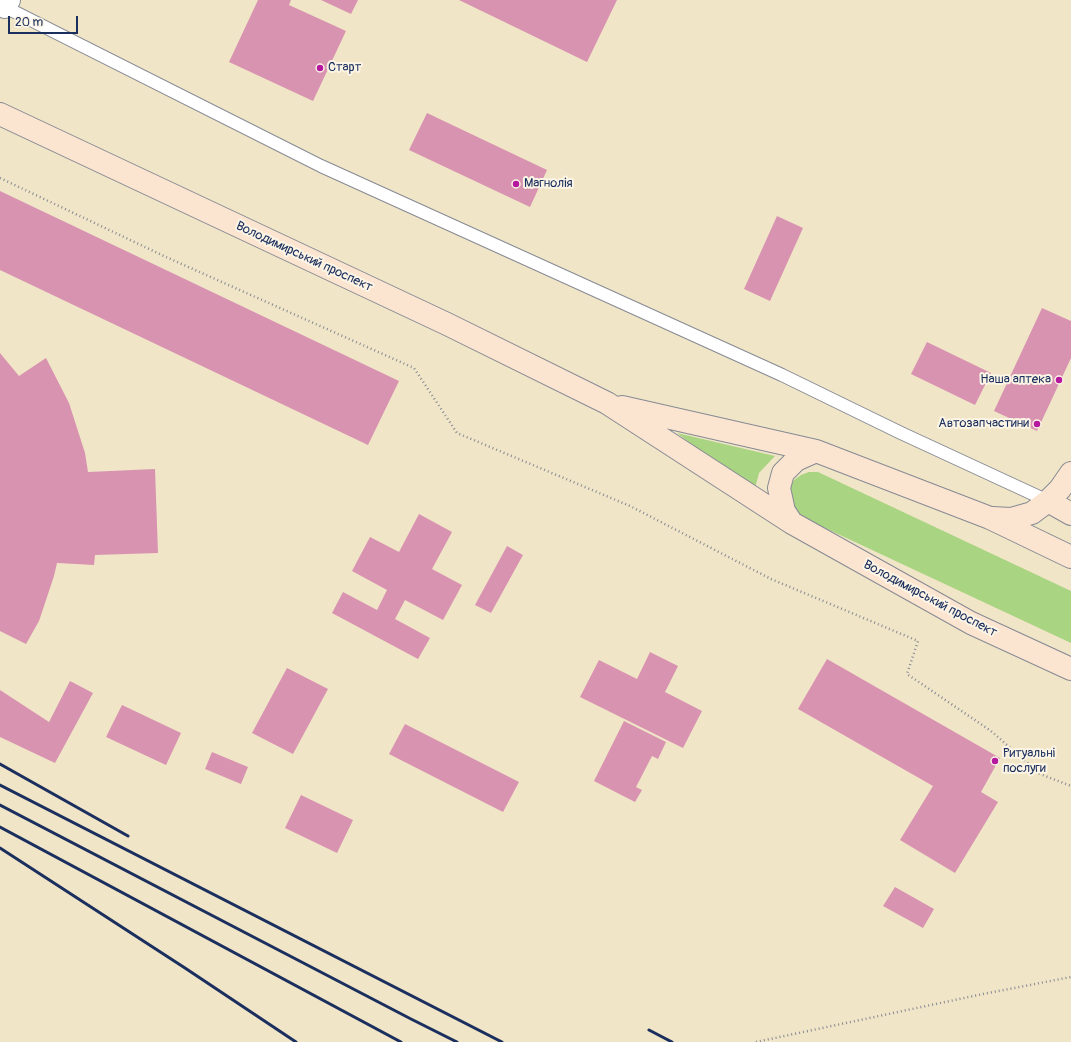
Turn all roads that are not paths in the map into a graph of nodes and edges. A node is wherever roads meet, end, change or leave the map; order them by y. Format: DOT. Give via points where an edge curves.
graph roads {
  1 [pos="4,4"];
  2 [pos="0,114"];
  3 [pos="607,403"];
  4 [pos="816,451"];
  5 [pos="1071,473"];
  6 [pos="1048,501"];
  7 [pos="1071,514"];
  8 [pos="990,518"];
  9 [pos="792,523"];
  10 [pos="1071,557"];
  11 [pos="1071,669"];
  1 -- 6 [label="lane" via="321,166 782,375"];
  2 -- 3 [label="main road, Володимирський проспект" via="447,324"];
  3 -- 4 [label="main road, Володимирський проспект"];
  3 -- 9 [label="main road, Володимирський проспект"];
  4 -- 8 [label="main road, Володимирський проспект"];
  4 -- 9 [label="main road" via="796,460 784,473 779,488 784,511"];
  5 -- 6 [label="main road"];
  6 -- 7 [label="main road"];
  6 -- 8 [label="main road" via="1032,513 1011,519"];
  8 -- 10 [label="main road, Володимирський проспект"];
  9 -- 11 [label="main road, Володимирський проспект" via="971,623"];
}
